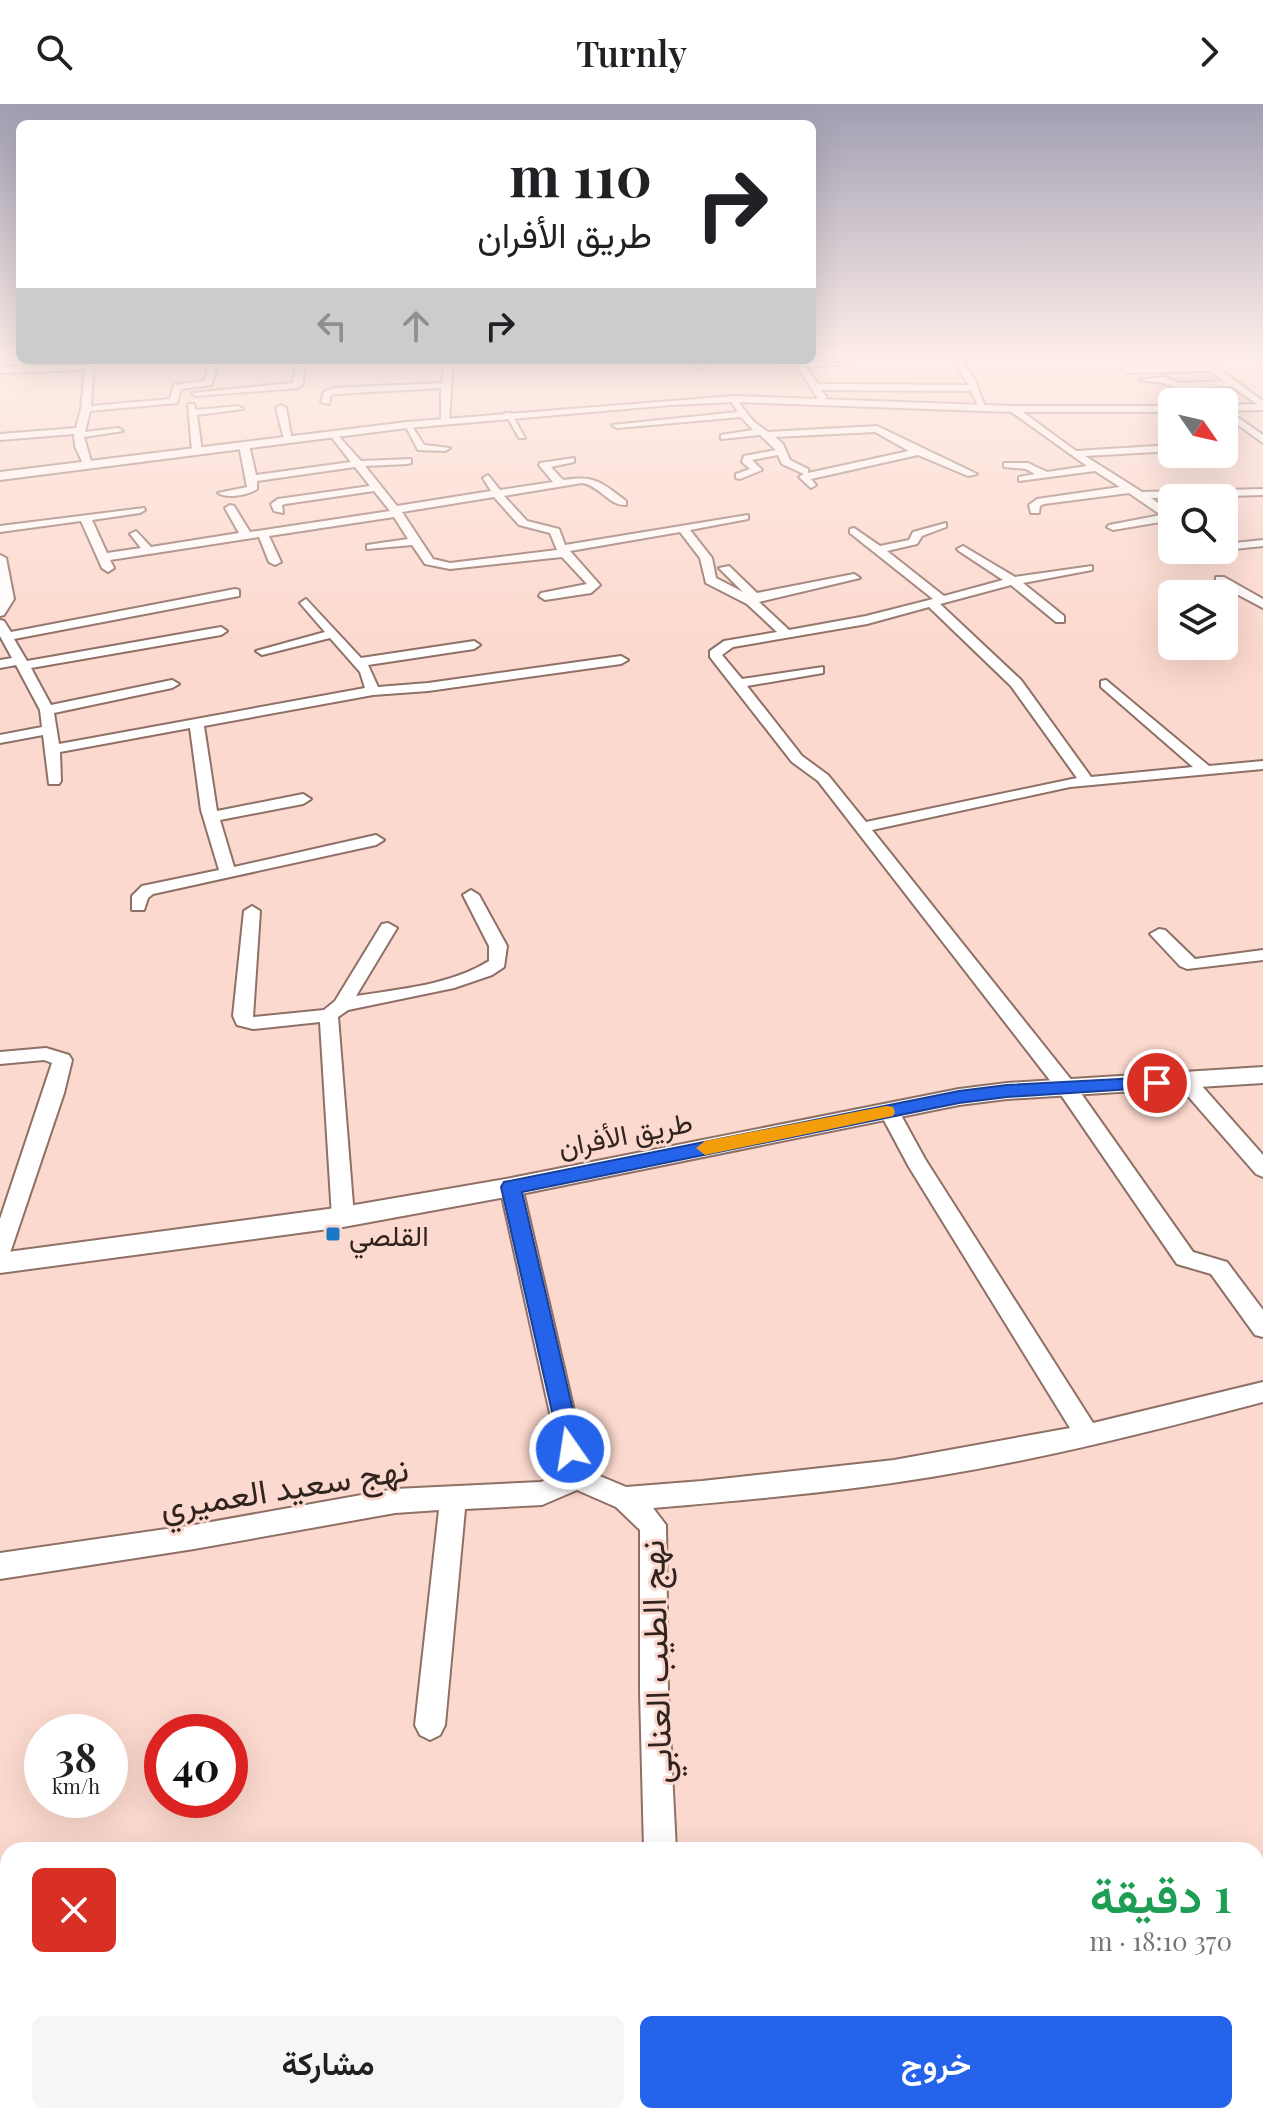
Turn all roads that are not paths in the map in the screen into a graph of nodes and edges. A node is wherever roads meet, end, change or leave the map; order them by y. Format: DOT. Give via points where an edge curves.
graph roads {
  1 [pos="83,452"];
  2 [pos="188,452"];
  3 [pos="246,452"];
  4 [pos="347,452"];
  5 [pos="778,452"];
  6 [pos="779,452"];
  7 [pos="917,452"];
  8 [pos="918,452"];
  9 [pos="1102,452"];
  10 [pos="1073,454"];
  11 [pos="570,460"];
  12 [pos="407,461"];
  13 [pos="356,464"];
  14 [pos="1008,465"];
  15 [pos="89,466"];
  16 [pos="1095,468"];
  17 [pos="804,471"];
  18 [pos="972,474"];
  19 [pos="1045,475"];
  20 [pos="0,476"];
  21 [pos="740,476"];
  22 [pos="488,478"];
  23 [pos="252,479"];
  24 [pos="1023,479"];
  25 [pos="560,483"];
  26 [pos="811,485"];
  27 [pos="375,488"];
  28 [pos="1136,492"];
  29 [pos="1263,492"];
  30 [pos="223,493"];
  31 [pos="498,494"];
  32 [pos="1248,494"];
  33 [pos="622,503"];
  34 [pos="1263,506"];
  35 [pos="230,508"];
  36 [pos="140,510"];
  37 [pos="279,511"];
  38 [pos="1035,511"];
  39 [pos="396,512"];
  40 [pos="80,515"];
  41 [pos="744,517"];
  42 [pos="942,525"];
  43 [pos="1113,527"];
  44 [pos="0,529"];
  45 [pos="684,529"];
  46 [pos="854,531"];
  47 [pos="136,534"];
  48 [pos="263,534"];
  49 [pos="247,537"];
  50 [pos="416,541"];
  51 [pos="1263,543"];
  52 [pos="1238,546"];
  53 [pos="371,547"];
  54 [pos="963,549"];
  55 [pos="877,550"];
  56 [pos="564,551"];
  57 [pos="145,556"];
  58 [pos="0,558"];
  59 [pos="275,562"];
  60 [pos="725,568"];
  61 [pos="1088,568"];
  62 [pos="854,578"];
  63 [pos="1013,581"];
  64 [pos="1238,590"];
  65 [pos="235,593"];
  66 [pos="545,596"];
  67 [pos="753,599"];
  68 [pos="937,602"];
  69 [pos="306,603"];
  70 [pos="1263,604"];
  71 [pos="0,612"];
  72 [pos="1060,619"];
  73 [pos="3,630"];
  74 [pos="221,631"];
  75 [pos="785,633"];
  76 [pos="333,634"];
  77 [pos="474,645"];
  78 [pos="262,651"];
  79 [pos="621,660"];
  80 [pos="359,662"];
  81 [pos="22,663"];
  82 [pos="0,664"];
  83 [pos="818,670"];
  84 [pos="172,684"];
  85 [pos="738,684"];
  86 [pos="1106,684"];
  87 [pos="373,691"];
  88 [pos="47,710"];
  89 [pos="196,722"];
  90 [pos="49,730"];
  91 [pos="0,739"];
  92 [pos="53,749"];
  93 [pos="1263,765"];
  94 [pos="1205,770"];
  95 [pos="54,781"];
  96 [pos="1087,781"];
  97 [pos="303,799"];
  98 [pos="211,817"];
  99 [pos="862,828"];
  100 [pos="376,840"];
  101 [pos="228,873"];
  102 [pos="471,895"];
  103 [pos="138,906"];
  104 [pos="252,911"];
  105 [pos="388,928"];
  106 [pos="1159,934"];
  107 [pos="1263,955"];
  108 [pos="336,1010"];
  109 [pos="0,1058"];
  110 [pos="1263,1075"];
  111 [pos="1187,1082"];
  112 [pos="1066,1087"];
  113 [pos="889,1111"];
  114 [pos="1263,1169"];
  115 [pos="511,1187"];
  116 [pos="343,1217"];
  117 [pos="0,1250"];
  118 [pos="0,1263"];
  119 [pos="1263,1328"];
  120 [pos="1263,1392"];
  121 [pos="1088,1436"];
  122 [pos="577,1478"];
  123 [pos="453,1498"];
  124 [pos="625,1499"];
  125 [pos="0,1566"];
  126 [pos="430,1725"];
  127 [pos="660,1842"];
  1 -- 15 [label="street"];
  2 -- 15 [label="main road"];
  3 -- 23 [label="street"];
  4 -- 13 [label="street"];
  5 -- 21 [label="street" via="748,458 757,470"];
  6 -- 17 [label="street"];
  7 -- 26 [label="street" via="804,477"];
  8 -- 18 [label="street"];
  9 -- 10 [label="street"];
  10 -- 16 [label="street"];
  11 -- 25 [label="street" via="544,465"];
  12 -- 13 [label="street"];
  13 -- 23 [label="street"];
  13 -- 27 [label="street"];
  14 -- 19 [label="street" via="1028,466"];
  15 -- 20 [label="main road"];
  16 -- 19 [label="street"];
  16 -- 28 [label="street"];
  19 -- 24 [label="street"];
  22 -- 31 [label="street"];
  23 -- 30 [label="street" via="252,489"];
  25 -- 31 [label="street"];
  25 -- 33 [label="street" via="591,480"];
  27 -- 37 [label="street" via="282,501 276,504"];
  27 -- 39 [label="street"];
  28 -- 32 [label="street"];
  28 -- 38 [label="street" via="1041,501"];
  28 -- 43 [label="street" via="1170,517"];
  29 -- 32 [label="street"];
  31 -- 39 [label="street"];
  31 -- 56 [label="street" via="523,523 555,531"];
  32 -- 34 [label="street"];
  35 -- 49 [label="street"];
  36 -- 40 [label="street"];
  39 -- 48 [label="street"];
  39 -- 50 [label="street"];
  40 -- 44 [label="street"];
  40 -- 57 [label="street" via="107,562"];
  41 -- 45 [label="street"];
  42 -- 55 [label="street" via="917,534 913,542"];
  45 -- 56 [label="street"];
  45 -- 67 [label="street" via="706,558 710,580"];
  46 -- 55 [label="street"];
  47 -- 57 [label="street"];
  48 -- 49 [label="street"];
  48 -- 59 [label="street"];
  49 -- 57 [label="street"];
  50 -- 53 [label="street"];
  50 -- 56 [label="street" via="429,562 440,565"];
  51 -- 52 [label="street"];
  54 -- 63 [label="street"];
  55 -- 68 [label="street"];
  56 -- 66 [label="street" via="594,587"];
  58 -- 71 [label="street" via="8,599"];
  60 -- 67 [label="street"];
  61 -- 63 [label="street"];
  62 -- 67 [label="street"];
  63 -- 68 [label="street"];
  63 -- 72 [label="street"];
  64 -- 70 [label="street"];
  65 -- 73 [label="street"];
  67 -- 75 [label="street"];
  68 -- 75 [label="street"];
  68 -- 96 [label="street" via="1016,683"];
  69 -- 76 [label="street"];
  73 -- 81 [label="street"];
  74 -- 81 [label="street"];
  75 -- 85 [label="street" via="719,649 717,659"];
  76 -- 78 [label="street"];
  76 -- 80 [label="street"];
  77 -- 80 [label="street"];
  79 -- 87 [label="street"];
  80 -- 87 [label="street"];
  81 -- 82 [label="street"];
  81 -- 88 [label="street"];
  83 -- 85 [label="street"];
  84 -- 88 [label="street"];
  85 -- 99 [label="street" via="797,759 823,778"];
  86 -- 94 [label="street"];
  87 -- 89 [label="street"];
  88 -- 90 [label="street"];
  89 -- 92 [label="street"];
  89 -- 98 [label="street"];
  90 -- 91 [label="street"];
  90 -- 92 [label="street"];
  92 -- 95 [label="street"];
  93 -- 94 [label="street"];
  94 -- 96 [label="street"];
  96 -- 99 [label="street"];
  97 -- 98 [label="street"];
  98 -- 101 [label="street"];
  99 -- 112 [label="street"];
  100 -- 101 [label="street"];
  101 -- 103 [label="street" via="148,890"];
  102 -- 108 [label="street" via="498,946 498,963 490,971"];
  104 -- 108 [label="street" via="244,1021"];
  105 -- 108 [label="street"];
  106 -- 107 [label="street" via="1193,965"];
  108 -- 116 [label="street"];
  109 -- 117 [label="street" via="46,1054 62,1060"];
  110 -- 111 [label="main road, طريق الأفران"];
  111 -- 112 [label="main road, طريق الأفران"];
  111 -- 114 [label="street"];
  112 -- 113 [label="main road, طريق الأفران" via="975,1095"];
  112 -- 119 [label="street" via="1185,1258 1219,1268"];
  113 -- 115 [label="main road, طريق الأفران"];
  113 -- 121 [label="street"];
  115 -- 116 [label="main road, طريق الأفران"];
  115 -- 122 [label="street"];
  116 -- 118 [label="main road, طريق الأفران"];
  120 -- 121 [label="street"];
  121 -- 124 [label="street" via="931,1466"];
  122 -- 123 [label="street, نهج سعيد العميري" via="542,1493"];
  122 -- 124 [label="street, نهج الطيب العنابي"];
  123 -- 125 [label="street, نهج سعيد العميري" via="395,1501"];
  123 -- 126 [label="street"];
  124 -- 127 [label="street, نهج الطيب العنابي" via="653,1525"];
}
